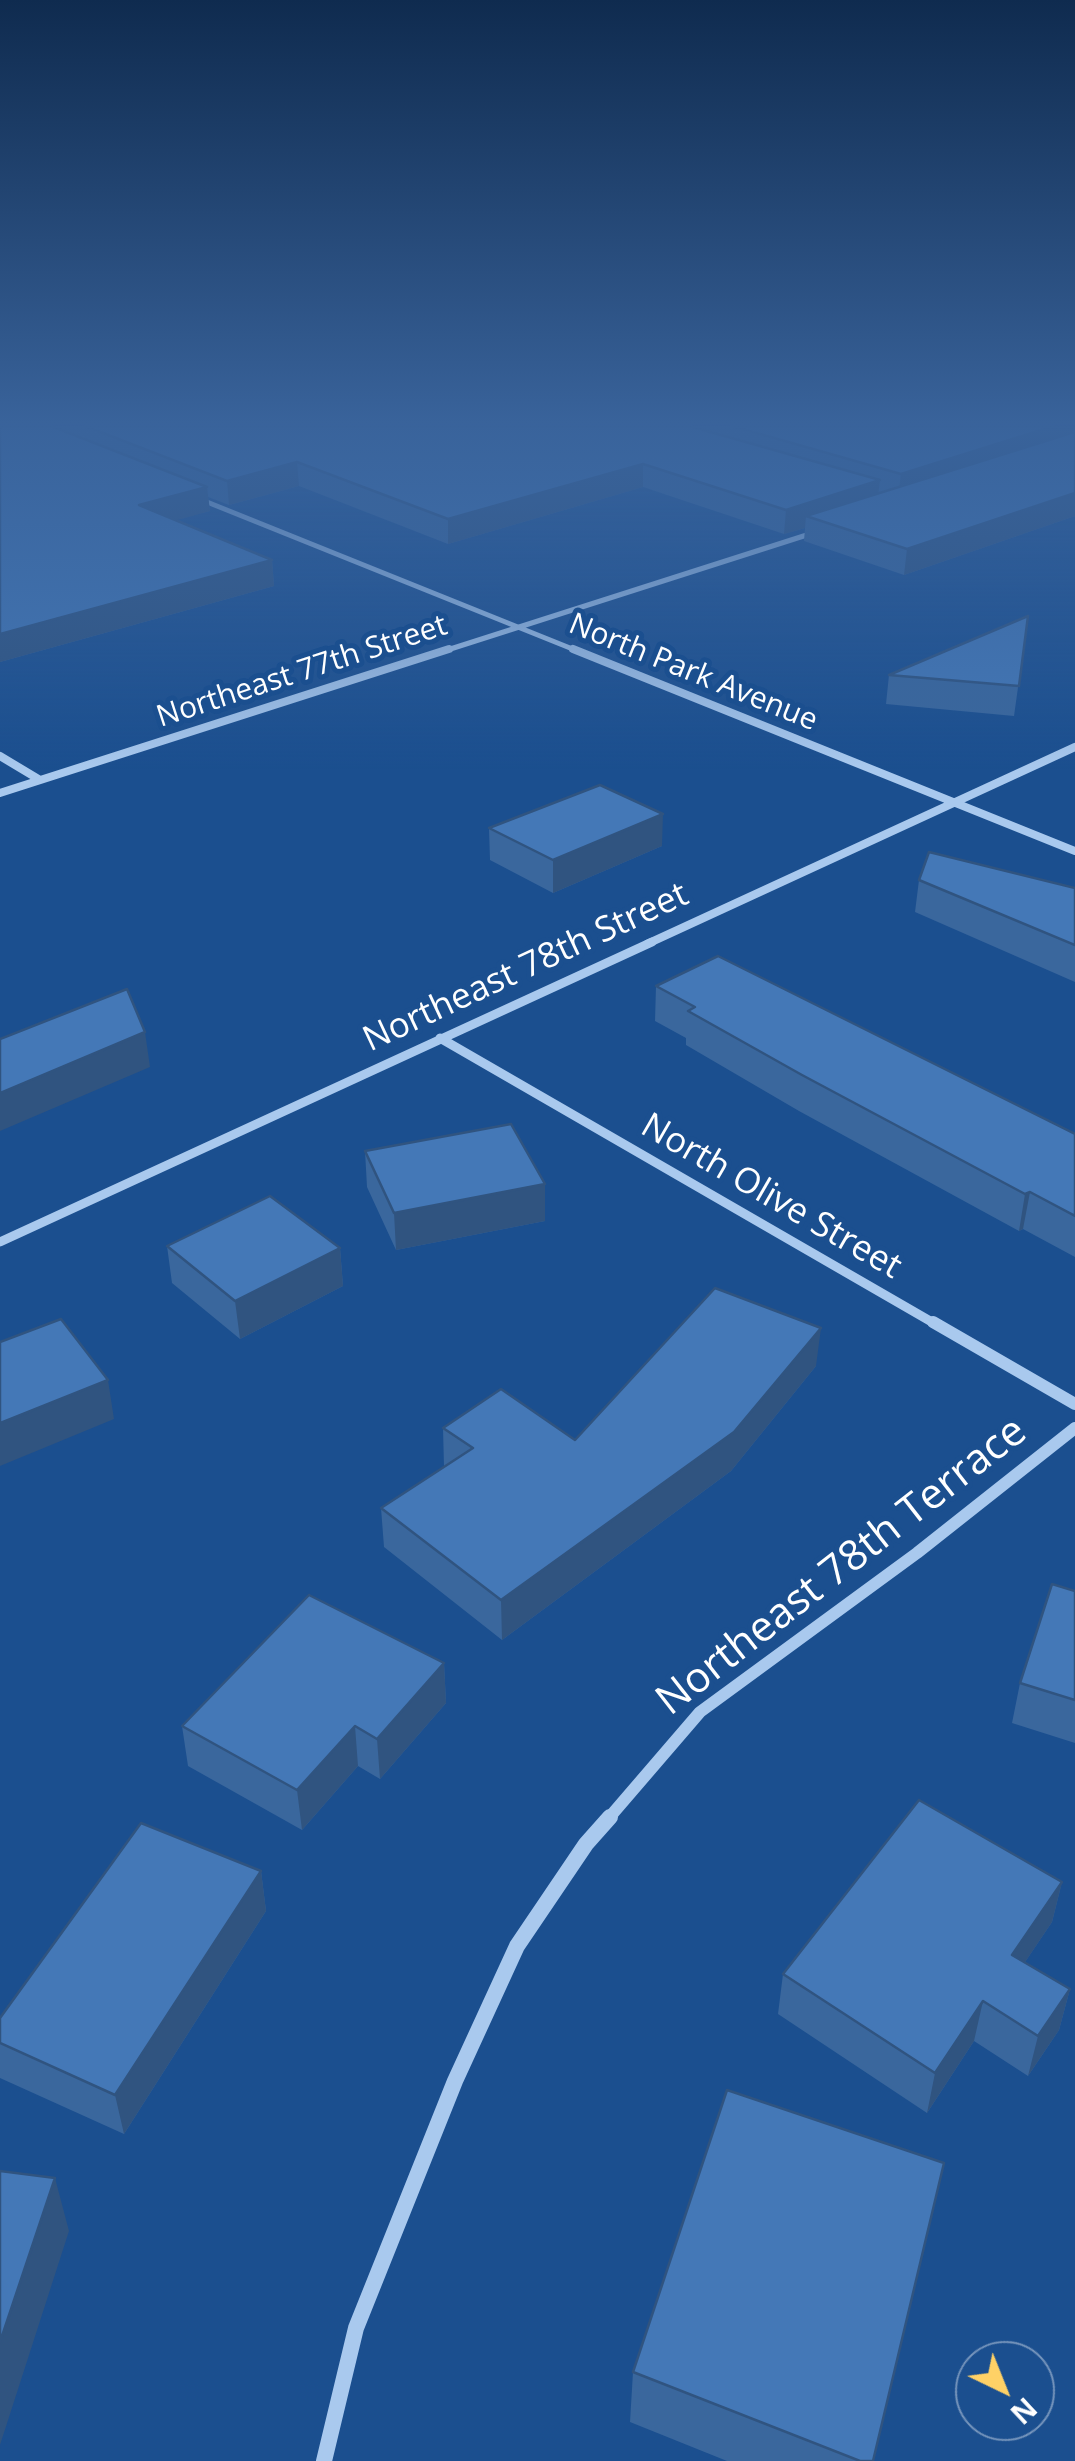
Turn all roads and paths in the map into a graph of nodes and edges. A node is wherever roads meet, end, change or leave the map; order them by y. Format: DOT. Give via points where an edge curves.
graph roads {
  1 [pos="304,541"];
  2 [pos="787,541"];
  3 [pos="516,626"];
  4 [pos="1075,747"];
  5 [pos="0,756"];
  6 [pos="40,780"];
  7 [pos="0,793"];
  8 [pos="954,802"];
  9 [pos="1075,850"];
  10 [pos="440,1038"];
  11 [pos="0,1242"];
  12 [pos="1075,1404"];
  13 [pos="1075,1428"];
  14 [pos="324,2461"];
  1 -- 3 [label="street, North Park Avenue"];
  2 -- 3 [label="street, Northeast 77th Street"];
  3 -- 6 [label="street, Northeast 77th Street"];
  3 -- 8 [label="street, North Park Avenue"];
  4 -- 8 [label="street, Northeast 78th Street"];
  5 -- 6 [label="street"];
  6 -- 7 [label="street, Northeast 77th Street"];
  8 -- 9 [label="street, North Park Avenue"];
  8 -- 10 [label="street, Northeast 78th Street"];
  10 -- 11 [label="street, Northeast 78th Street"];
  10 -- 12 [label="street, North Olive Street"];
  13 -- 14 [label="street, Northeast 78th Terrace" via="700,1712 586,1844 517,1946 455,2081 356,2328"];
}
